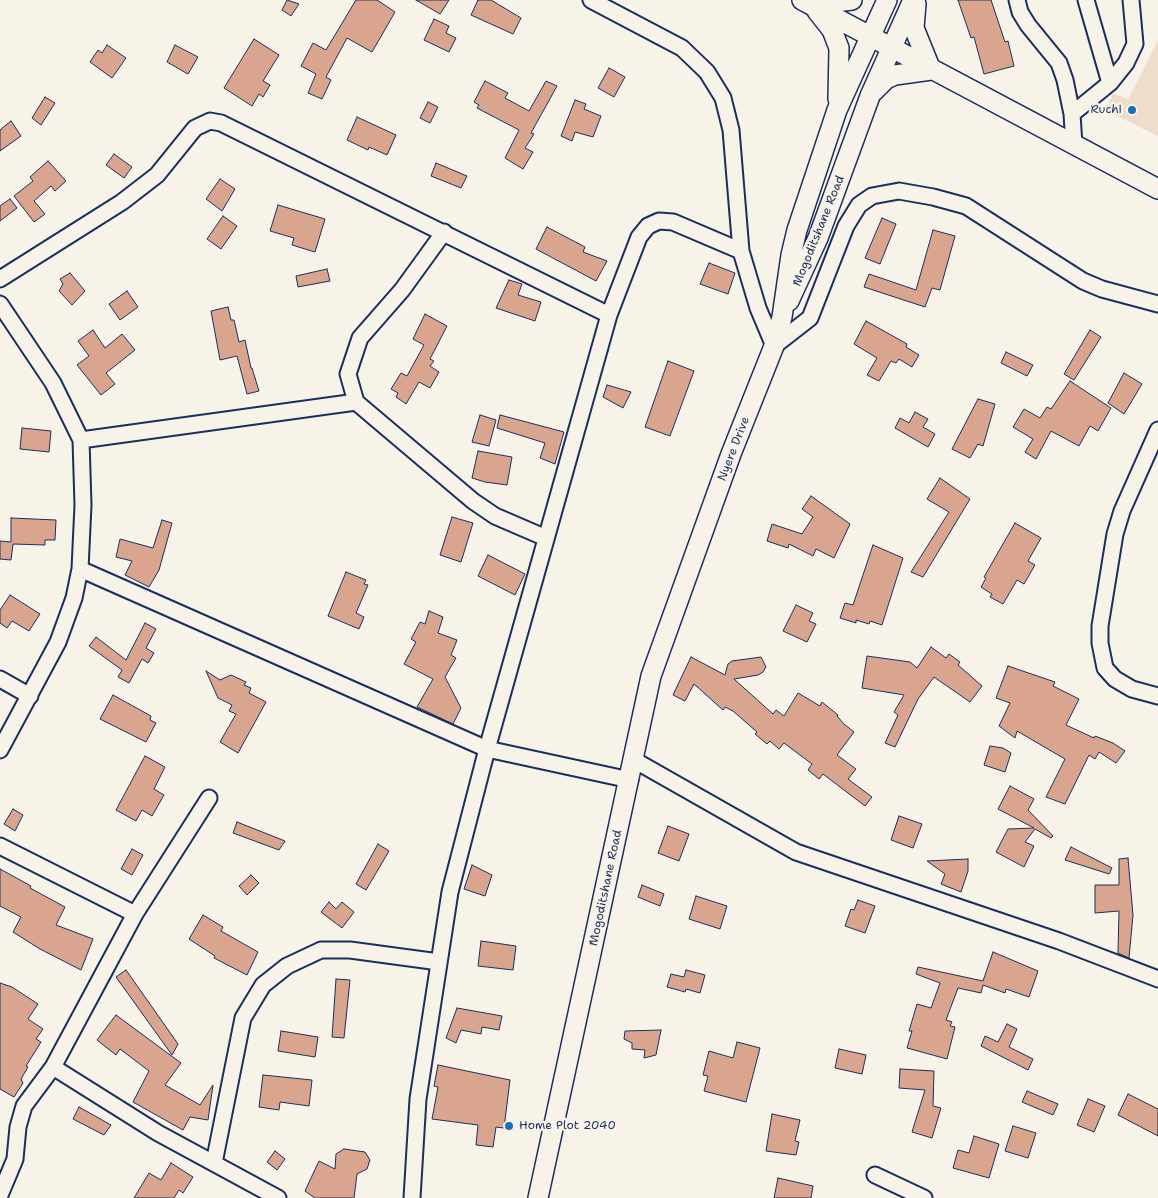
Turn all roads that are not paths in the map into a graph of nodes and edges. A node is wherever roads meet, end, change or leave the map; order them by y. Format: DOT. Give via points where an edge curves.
graph roads {
  1 [pos="591,0"];
  2 [pos="852,0"];
  3 [pos="887,0"];
  4 [pos="915,0"];
  5 [pos="1017,0"];
  6 [pos="1086,0"];
  7 [pos="1131,0"];
  8 [pos="807,2"];
  9 [pos="870,37"];
  10 [pos="891,48"];
  11 [pos="931,70"];
  12 [pos="1110,83"];
  13 [pos="870,96"];
  14 [pos="837,110"];
  15 [pos="1072,114"];
  16 [pos="1074,145"];
  17 [pos="1158,190"];
  18 [pos="444,232"];
  19 [pos="741,251"];
  20 [pos="0,280"];
  21 [pos="0,304"];
  22 [pos="1158,304"];
  23 [pos="609,315"];
  24 [pos="782,317"];
  25 [pos="774,346"];
  26 [pos="356,402"];
  27 [pos="1158,430"];
  28 [pos="81,440"];
  29 [pos="546,538"];
  30 [pos="80,569"];
  31 [pos="684,581"];
  32 [pos="0,679"];
  33 [pos="30,696"];
  34 [pos="1158,696"];
  35 [pos="487,749"];
  36 [pos="0,750"];
  37 [pos="634,760"];
  38 [pos="630,780"];
  39 [pos="209,798"];
  40 [pos="0,846"];
  41 [pos="135,914"];
  42 [pos="439,962"];
  43 [pos="1158,979"];
  44 [pos="53,1067"];
  45 [pos="214,1164"];
  46 [pos="875,1175"];
  47 [pos="0,1195"];
  48 [pos="278,1198"];
  49 [pos="412,1198"];
  50 [pos="538,1198"];
  51 [pos="924,1198"];
  1 -- 19 [label="street" via="682,48 707,72 723,98 730,130"];
  2 -- 8 [label="main road"];
  3 -- 9 [label="main road, Mogoditshane Road"];
  4 -- 10 [label="main road, Mogoditshane Road"];
  4 -- 11 [label="main road" via="914,28"];
  5 -- 15 [label="street" via="1028,25 1059,63"];
  6 -- 12 [label="street"];
  7 -- 12 [label="street" via="1135,44 1126,63"];
  8 -- 9 [label="main road"];
  8 -- 14 [label="main road" via="832,30 839,48"];
  9 -- 10 [label="main road"];
  9 -- 14 [label="main road, Mogoditshane Road"];
  10 -- 11 [label="main road"];
  10 -- 13 [label="main road, Mogoditshane Road"];
  11 -- 13 [label="main road" via="895,75 886,79"];
  11 -- 16 [label="main road"];
  12 -- 15 [label="street"];
  13 -- 24 [label="main road, Mogoditshane Road" via="815,246"];
  14 -- 24 [label="main road, Mogoditshane Road" via="797,230"];
  15 -- 16 [label="street"];
  16 -- 17 [label="main road"];
  18 -- 20 [label="street" via="221,122 210,121 195,128 156,175 122,202"];
  18 -- 23 [label="street"];
  18 -- 26 [label="street" via="402,290 360,338 348,374"];
  19 -- 23 [label="street" via="674,222 658,221 648,226 639,237"];
  19 -- 25 [label="street" via="758,308"];
  21 -- 28 [label="street" via="53,382"];
  22 -- 25 [label="street" via="1083,281 966,206 933,196 899,191 872,196 859,205 846,226 810,318"];
  23 -- 29 [label="street"];
  24 -- 25 [label="main road, Nyere Drive"];
  25 -- 31 [label="main road, Nyere Drive"];
  26 -- 28 [label="street"];
  26 -- 29 [label="street" via="473,501 495,516"];
  27 -- 34 [label="street" via="1115,534 1100,643 1105,668 1115,679 1132,689"];
  28 -- 30 [label="street" via="83,505"];
  29 -- 35 [label="street"];
  30 -- 33 [label="street" via="74,598 58,642"];
  30 -- 35 [label="street"];
  31 -- 37 [label="main road, Mogoditshane Road" via="651,676"];
  32 -- 33 [label="street"];
  33 -- 36 [label="street"];
  35 -- 38 [label="street"];
  35 -- 42 [label="street" via="450,892"];
  37 -- 38 [label="main road, Mogoditshane Road"];
  37 -- 43 [label="street" via="796,852 1059,941"];
  38 -- 50 [label="main road, Mogoditshane Road"];
  39 -- 41 [label="street"];
  40 -- 41 [label="street"];
  41 -- 44 [label="street"];
  42 -- 45 [label="street" via="350,950 321,950 287,966 262,985 242,1018"];
  42 -- 49 [label="street" via="418,1099"];
  44 -- 45 [label="street"];
  44 -- 47 [label="street" via="20,1114 15,1159"];
  45 -- 48 [label="street"];
  46 -- 51 [label="street"];
}
